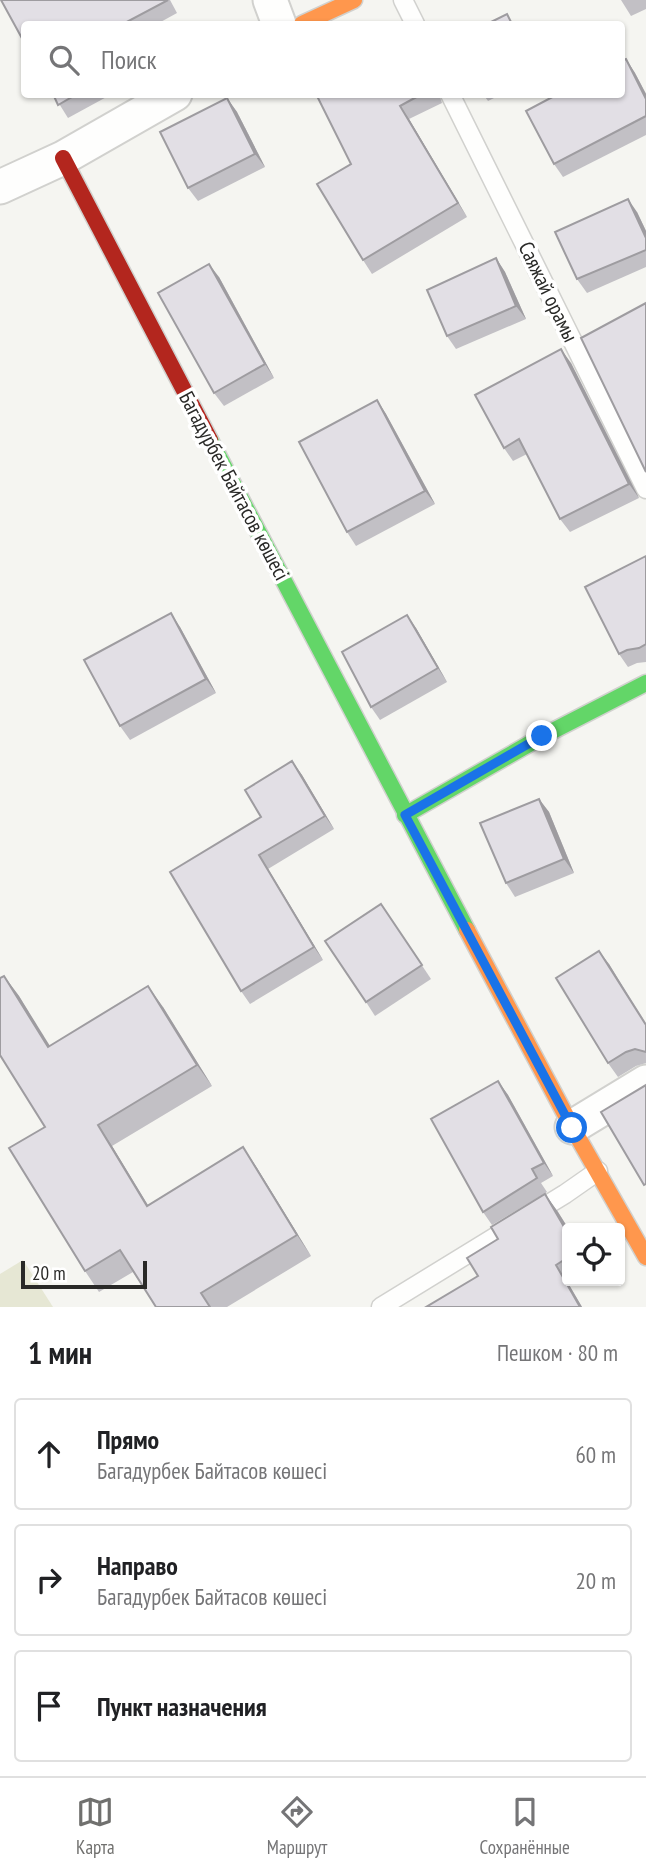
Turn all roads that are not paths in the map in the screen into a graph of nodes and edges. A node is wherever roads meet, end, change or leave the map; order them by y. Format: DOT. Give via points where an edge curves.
graph roads {
  1 [pos="270,0"];
  2 [pos="354,0"];
  3 [pos="403,0"];
  4 [pos="278,21"];
  5 [pos="308,21"];
  6 [pos="414,21"];
  7 [pos="168,98"];
  8 [pos="452,98"];
  9 [pos="63,158"];
  10 [pos="0,187"];
  11 [pos="646,489"];
  12 [pos="646,682"];
  13 [pos="405,815"];
  14 [pos="646,1082"];
  15 [pos="572,1128"];
  16 [pos="598,1171"];
  17 [pos="646,1256"];
  18 [pos="381,1307"];
  1 -- 4 [label="street"];
  2 -- 5 [label="street"];
  3 -- 6 [label="lane"];
  7 -- 9 [label="street"];
  8 -- 11 [label="lane, Саяжай орамы"];
  9 -- 10 [label="street"];
  9 -- 13 [label="street, Багадурбек Байтасов көшесі"];
  12 -- 13 [label="street"];
  13 -- 15 [label="street, Багадурбек Байтасов көшесі"];
  14 -- 15 [label="street"];
  15 -- 16 [label="street, Багадурбек Байтасов көшесі"];
  16 -- 17 [label="street, Багадурбек Байтасов көшесі"];
  16 -- 18 [label="lane"];
}
